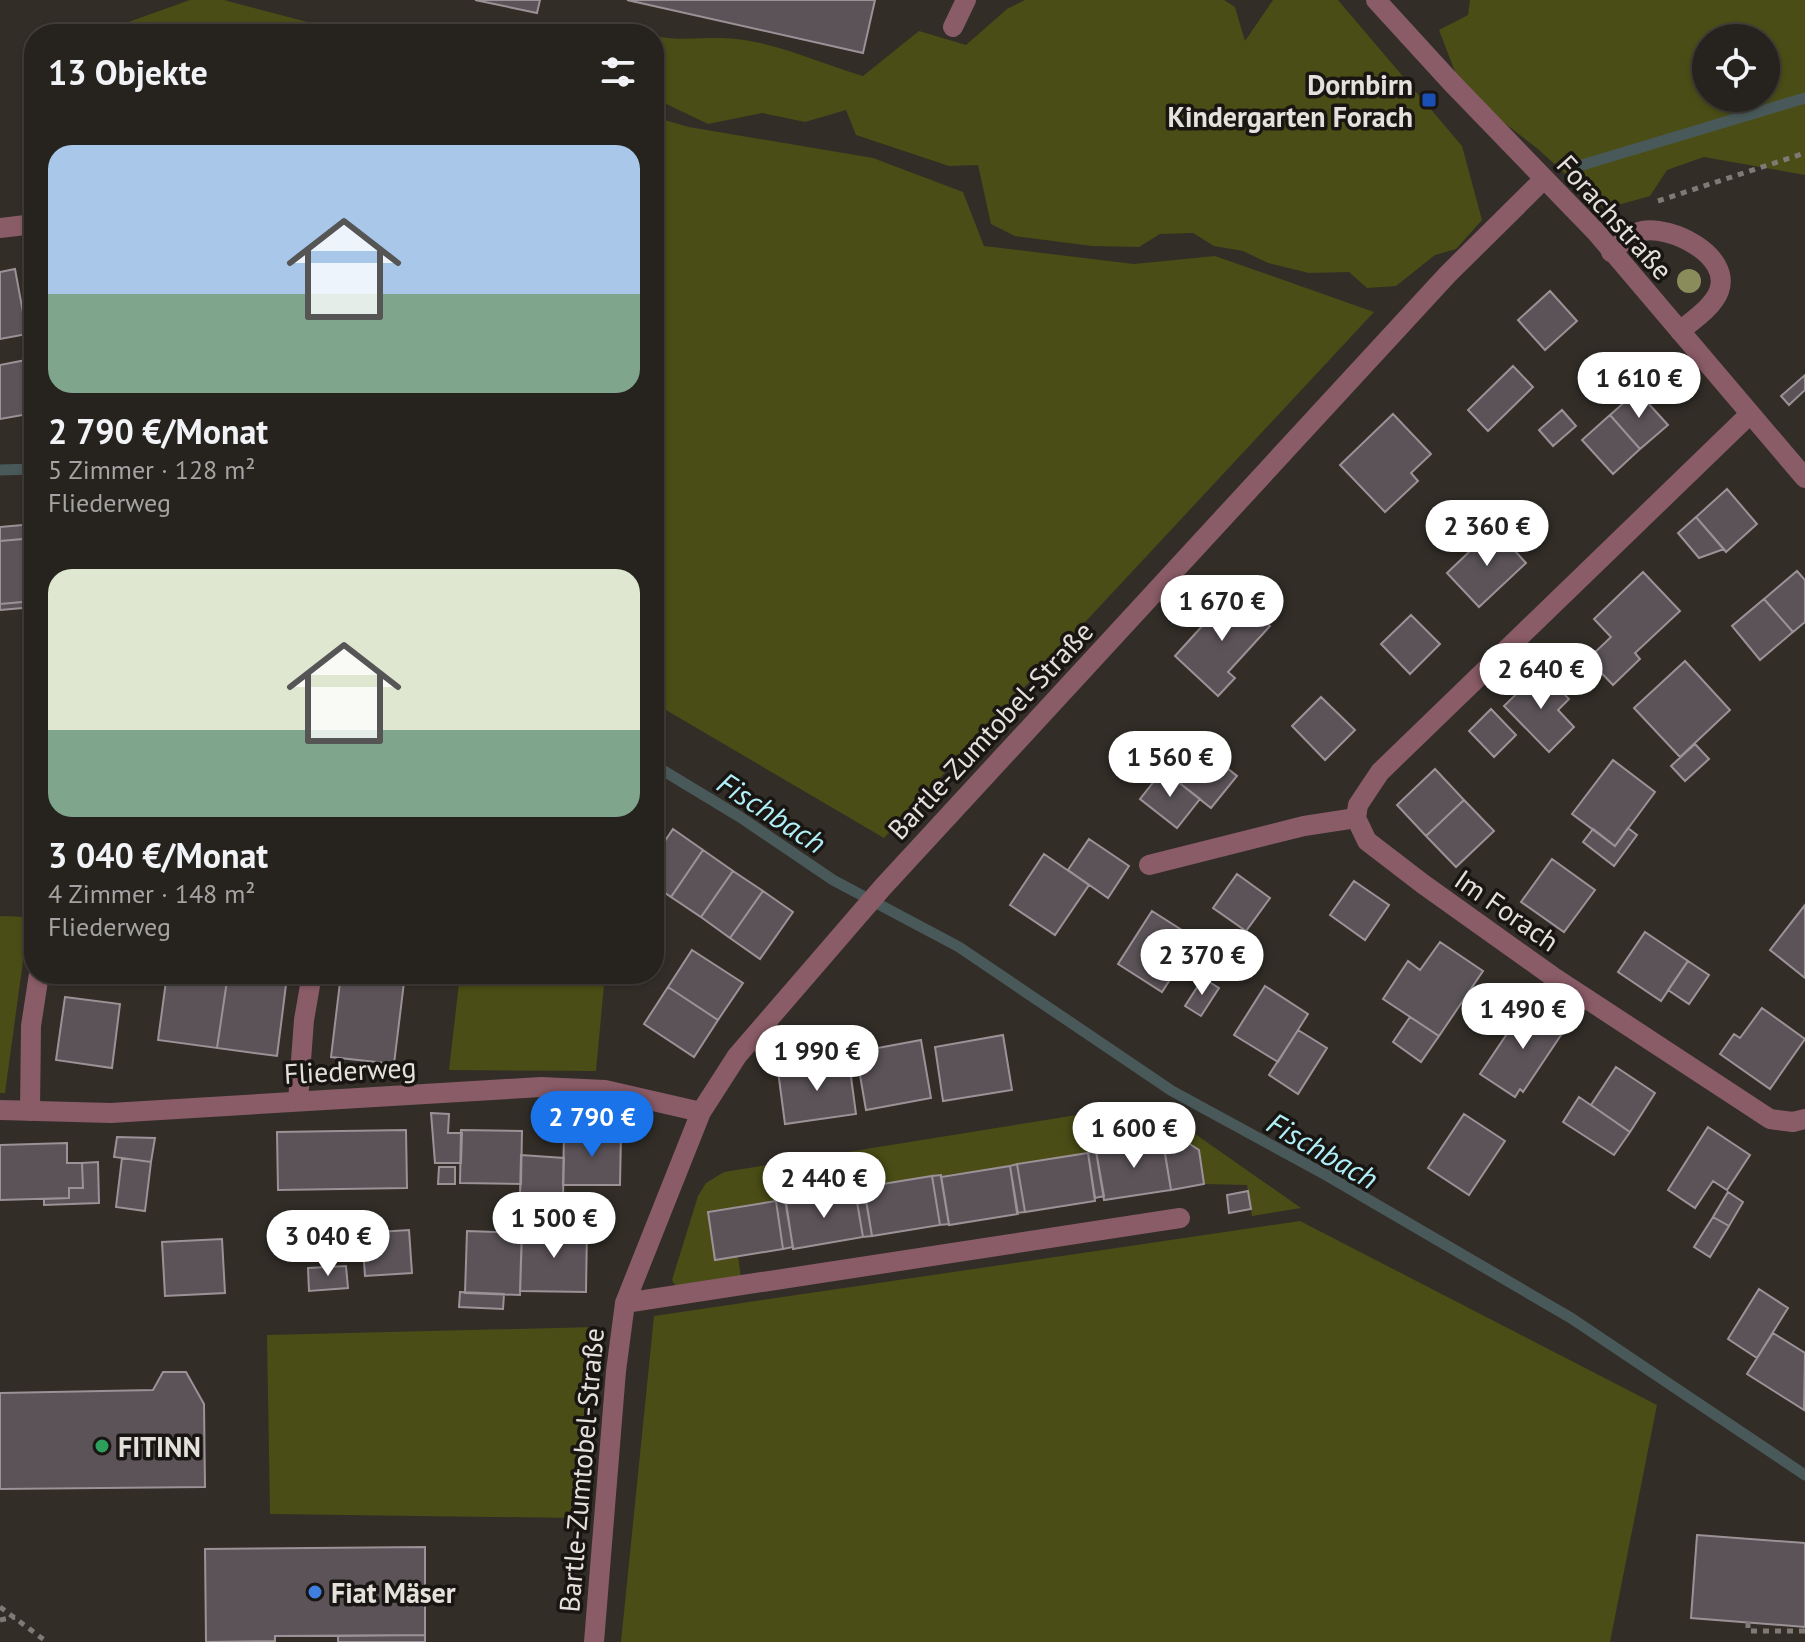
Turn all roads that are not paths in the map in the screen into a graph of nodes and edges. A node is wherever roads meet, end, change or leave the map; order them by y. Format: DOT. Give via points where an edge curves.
graph roads {
  1 [pos="966,0"];
  2 [pos="1376,0"];
  3 [pos="953,27"];
  4 [pos="1543,180"];
  5 [pos="24,225"];
  6 [pos="0,228"];
  7 [pos="1611,252"];
  8 [pos="1680,331"];
  9 [pos="1750,414"];
  10 [pos="1805,478"];
  11 [pos="1356,818"];
  12 [pos="1149,865"];
  13 [pos="37,984"];
  14 [pos="310,984"];
  15 [pos="298,1101"];
  16 [pos="0,1110"];
  17 [pos="30,1111"];
  18 [pos="701,1112"];
  19 [pos="1805,1119"];
  20 [pos="1180,1218"];
  21 [pos="625,1303"];
  22 [pos="594,1642"];
  1 -- 3 [label="street"];
  2 -- 4 [label="street, Forachstraße"];
  4 -- 7 [label="street, Forachstraße"];
  4 -- 18 [label="street, Bartle-Zumtobel-Straße" via="1448,274 882,888 737,1056"];
  5 -- 6 [label="street"];
  7 -- 8 [label="street, Forachstraße"];
  7 -- 8 [label="street" via="1637,231 1651,229 1710,255 1719,266 1719,291"];
  8 -- 9 [label="street, Forachstraße"];
  9 -- 10 [label="street, Forachstraße"];
  9 -- 11 [label="street" via="1380,772 1358,805"];
  11 -- 12 [label="street"];
  11 -- 19 [label="street, Im Forach" via="1367,841 1552,976 1770,1119"];
  13 -- 17 [label="street"];
  14 -- 15 [label="street"];
  15 -- 17 [label="street, Fliederweg" via="111,1113"];
  15 -- 18 [label="street, Fliederweg" via="541,1087 605,1090"];
  16 -- 17 [label="street, Fliederweg"];
  18 -- 21 [label="street, Bartle-Zumtobel-Straße"];
  20 -- 21 [label="street, Bartle-Zumtobel-Straße"];
  21 -- 22 [label="street, Bartle-Zumtobel-Straße"];
}
